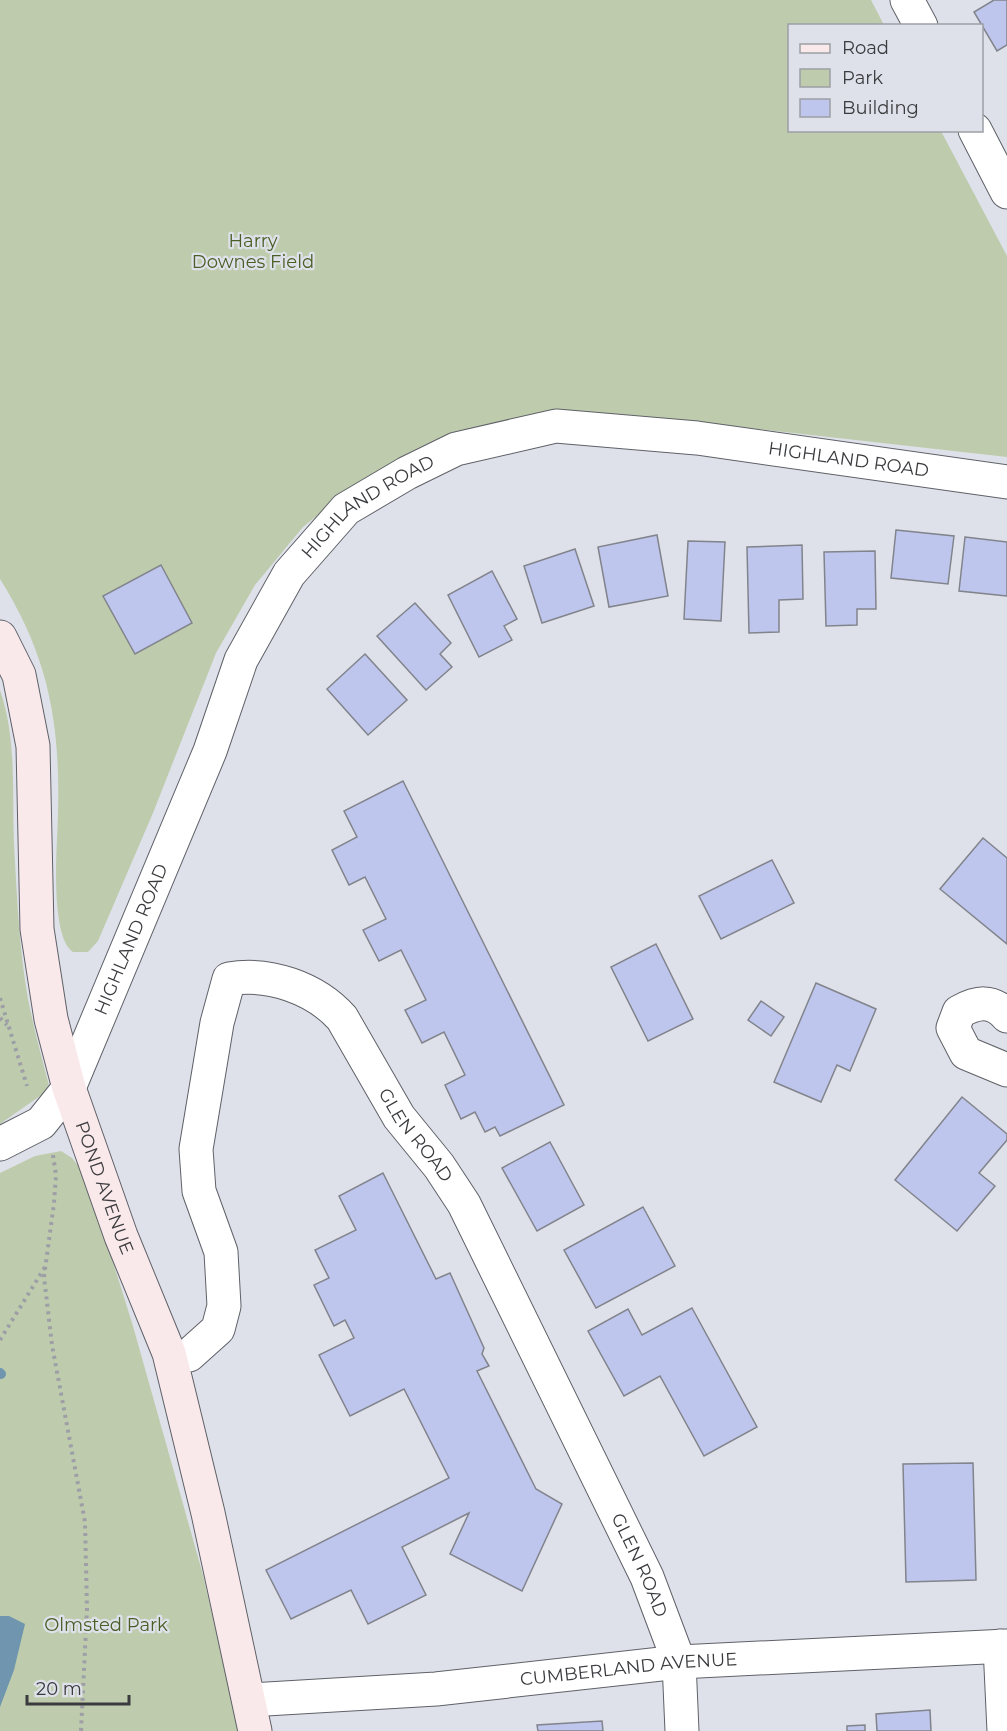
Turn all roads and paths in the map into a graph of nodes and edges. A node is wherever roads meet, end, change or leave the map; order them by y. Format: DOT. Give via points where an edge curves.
graph roads {
  1 [pos="908,0"];
  2 [pos="920,24"];
  3 [pos="976,132"];
  4 [pos="1007,192"];
  5 [pos="1007,482"];
  6 [pos="0,637"];
  7 [pos="0,998"];
  8 [pos="1007,1016"];
  9 [pos="0,1018"];
  10 [pos="7,1026"];
  11 [pos="1007,1070"];
  12 [pos="69,1088"];
  13 [pos="29,1091"];
  14 [pos="0,1144"];
  15 [pos="51,1148"];
  16 [pos="45,1267"];
  17 [pos="0,1340"];
  18 [pos="189,1355"];
  19 [pos="1004,1646"];
  20 [pos="679,1662"];
  21 [pos="252,1716"];
  22 [pos="81,1731"];
  23 [pos="682,1731"];
  24 [pos="1004,1731"];
  1 -- 2 [label="street"];
  3 -- 4 [label="street"];
  5 -- 12 [label="street, HIGHLAND ROAD" via="697,438 556,426 456,449 407,472 346,509 289,574 241,660 210,751"];
  6 -- 12 [label="main road, POND AVENUE" via="19,675 33,746 39,955"];
  7 -- 10 [label="path"];
  8 -- 11 [label="street" via="988,1003 974,1004 959,1012 953,1028 966,1053"];
  9 -- 10 [label="path"];
  10 -- 13 [label="path"];
  12 -- 14 [label="street, HIGHLAND ROAD" via="41,1123"];
  12 -- 21 [label="main road, POND AVENUE" via="121,1236 169,1353"];
  15 -- 16 [label="path" via="55,1195"];
  16 -- 17 [label="path"];
  16 -- 22 [label="path" via="52,1345 85,1522 87,1609"];
  18 -- 20 [label="street, GLEN ROAD" via="218,1329 224,1306 221,1252 199,1191 196,1149 217,1023 229,979 248,976 308,991 330,1005 342,1018 399,1117 464,1204 647,1577"];
  19 -- 20 [label="street, CUMBERLAND AVENUE"];
  19 -- 24 [label="street"];
  20 -- 21 [label="street, CUMBERLAND AVENUE" via="436,1689"];
  20 -- 23 [label="street, GLEN ROAD"];
}
